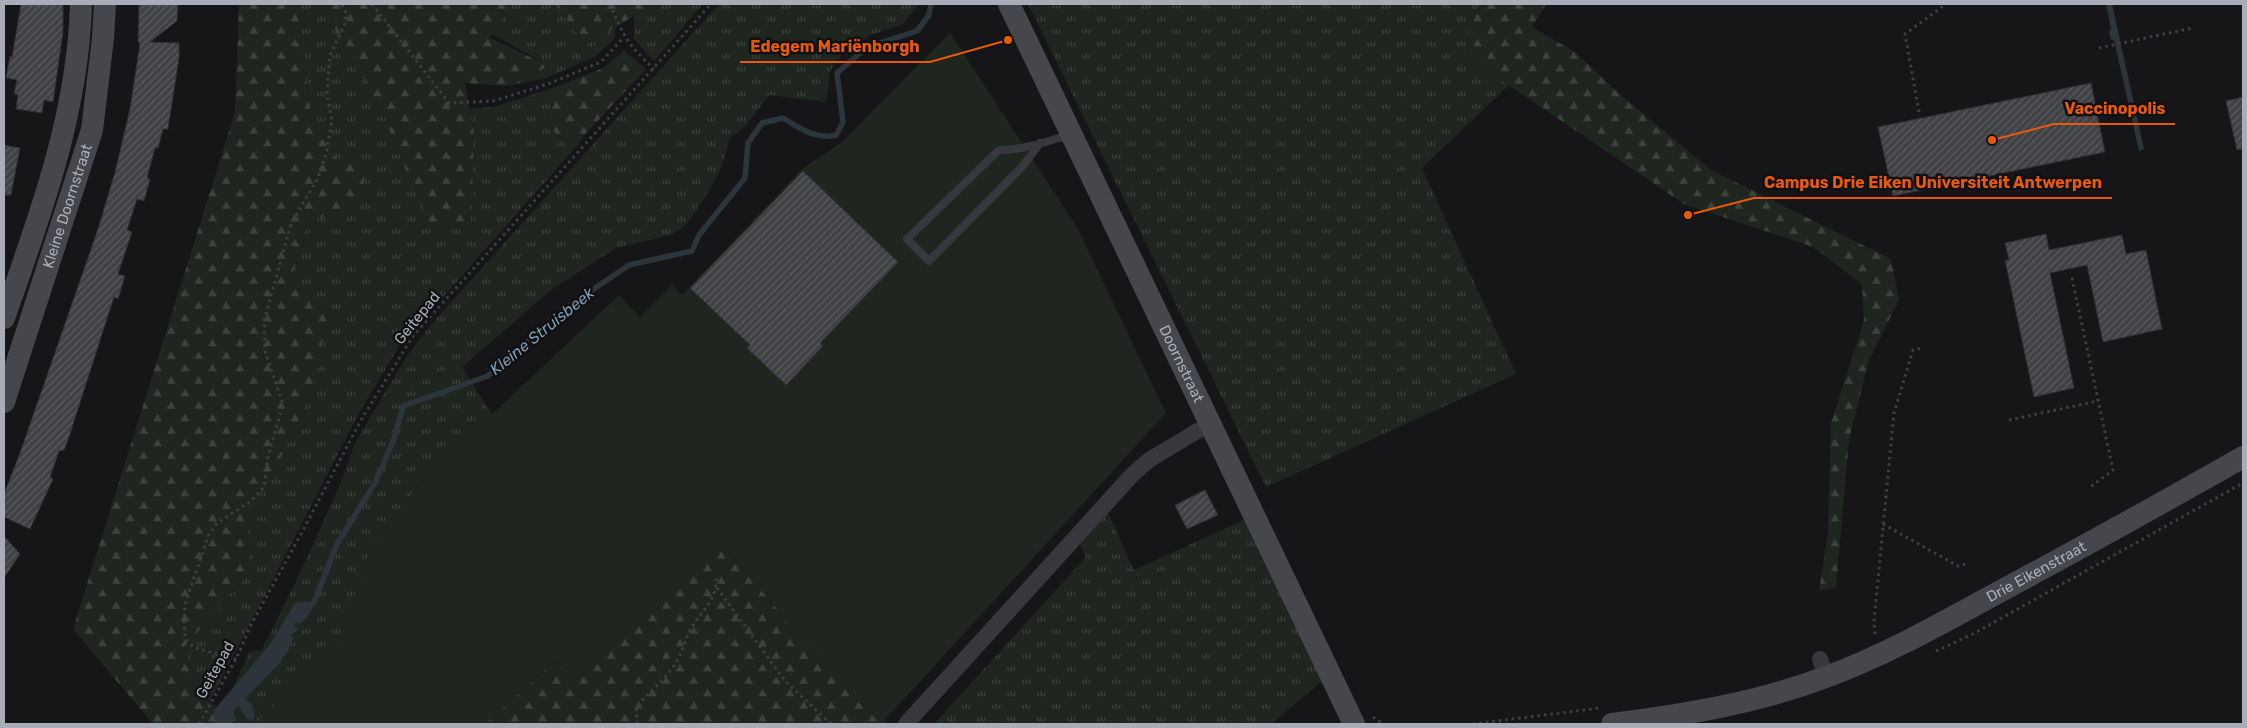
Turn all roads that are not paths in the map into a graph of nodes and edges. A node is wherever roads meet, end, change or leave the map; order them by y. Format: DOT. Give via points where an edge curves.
graph roads {
  1 [pos="81,4"];
  2 [pos="105,4"];
  3 [pos="1009,4"];
  4 [pos="1071,134"];
  5 [pos="1040,143"];
  6 [pos="4,318"];
  7 [pos="4,402"];
  8 [pos="1209,424"];
  9 [pos="2243,457"];
  10 [pos="906,724"];
  11 [pos="1354,724"];
  12 [pos="1612,724"];
  1 -- 6 [label="street, Kleine Doornstraat" via="76,78 61,145"];
  2 -- 7 [label="street, Kleine Doornstraat" via="92,130"];
  3 -- 4 [label="street, Doornstraat"];
  4 -- 5 [label="lane"];
  4 -- 8 [label="street, Doornstraat"];
  5 -- 5 [label="lane" via="1016,150 999,150 907,239 929,261 1023,166"];
  8 -- 10 [label="street" via="1149,460 1132,476"];
  8 -- 11 [label="street, Doornstraat"];
  9 -- 12 [label="street, Drie Eikenstraat" via="1891,650 1823,668 1760,697 1666,717"];
}
